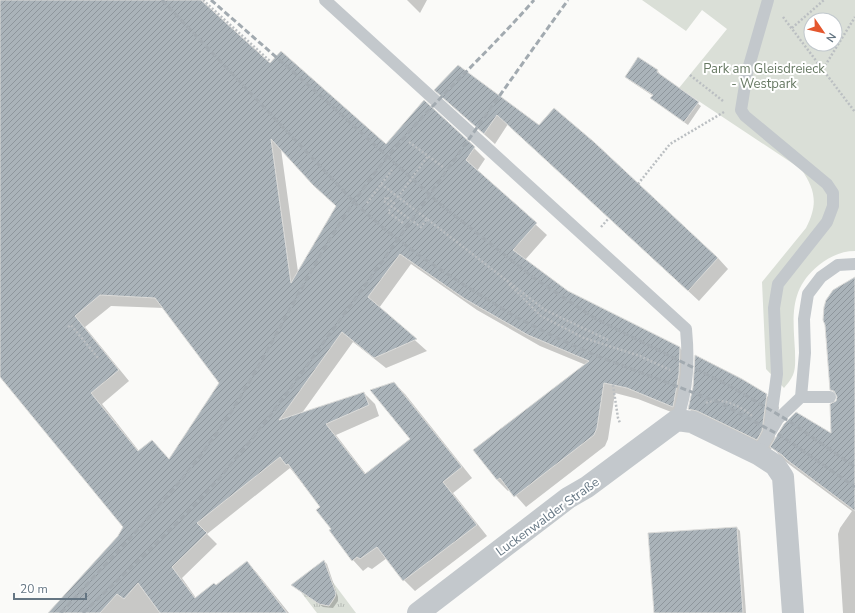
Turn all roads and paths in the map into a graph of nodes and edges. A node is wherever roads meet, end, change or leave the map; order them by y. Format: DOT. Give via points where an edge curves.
graph roads {
  1 [pos="203,0"];
  2 [pos="325,0"];
  3 [pos="768,0"];
  4 [pos="824,0"];
  5 [pos="782,17"];
  6 [pos="855,18"];
  7 [pos="792,28"];
  8 [pos="271,62"];
  9 [pos="823,68"];
  10 [pos="690,75"];
  11 [pos="726,103"];
  12 [pos="855,112"];
  13 [pos="719,115"];
  14 [pos="409,142"];
  15 [pos="428,156"];
  16 [pos="443,167"];
  17 [pos="392,170"];
  18 [pos="381,184"];
  19 [pos="638,184"];
  20 [pos="398,198"];
  21 [pos="367,203"];
  22 [pos="609,218"];
  23 [pos="427,219"];
  24 [pos="403,223"];
  25 [pos="605,223"];
  26 [pos="855,264"];
  27 [pos="501,276"];
  28 [pos="68,327"];
  29 [pos="608,340"];
  30 [pos="99,359"];
  31 [pos="686,378"];
  32 [pos="613,385"];
  33 [pos="801,397"];
  34 [pos="830,397"];
  35 [pos="677,420"];
  36 [pos="620,423"];
  37 [pos="769,434"];
  38 [pos="758,454"];
  39 [pos="418,613"];
  40 [pos="793,613"];
  1 -- 8 [label="path"];
  2 -- 31 [label="lane" via="686,329"];
  3 -- 37 [label="lane" via="747,73 741,110 827,184 833,193 834,206 827,222 778,284 774,308 777,374"];
  4 -- 7 [label="path"];
  5 -- 7 [label="path"];
  6 -- 9 [label="path"];
  7 -- 9 [label="path"];
  9 -- 12 [label="path"];
  10 -- 11 [label="path"];
  13 -- 19 [label="path" via="670,144"];
  14 -- 15 [label="path"];
  15 -- 16 [label="path"];
  15 -- 20 [label="path"];
  17 -- 18 [label="path"];
  18 -- 20 [label="path"];
  18 -- 21 [label="path"];
  20 -- 23 [label="path"];
  22 -- 25 [label="path"];
  23 -- 24 [label="path" via="421,227 396,210 390,205 384,201 386,197 394,203 391,208 388,212"];
  23 -- 27 [label="path"];
  26 -- 33 [label="lane" via="838,265 821,277 808,294 804,319 805,353"];
  27 -- 29 [label="path" via="545,310"];
  27 -- 31 [label="path" via="541,316 584,338 640,356"];
  28 -- 30 [label="path" via="71,325"];
  31 -- 35 [label="lane"];
  32 -- 36 [label="path"];
  33 -- 34 [label="lane"];
  33 -- 37 [label="lane" via="778,419"];
  35 -- 38 [label="street" via="692,422"];
  35 -- 39 [label="street, Luckenwalder Straße" via="587,487 568,498"];
  37 -- 38 [label="lane"];
  38 -- 40 [label="street" via="775,465 783,477"];
}
